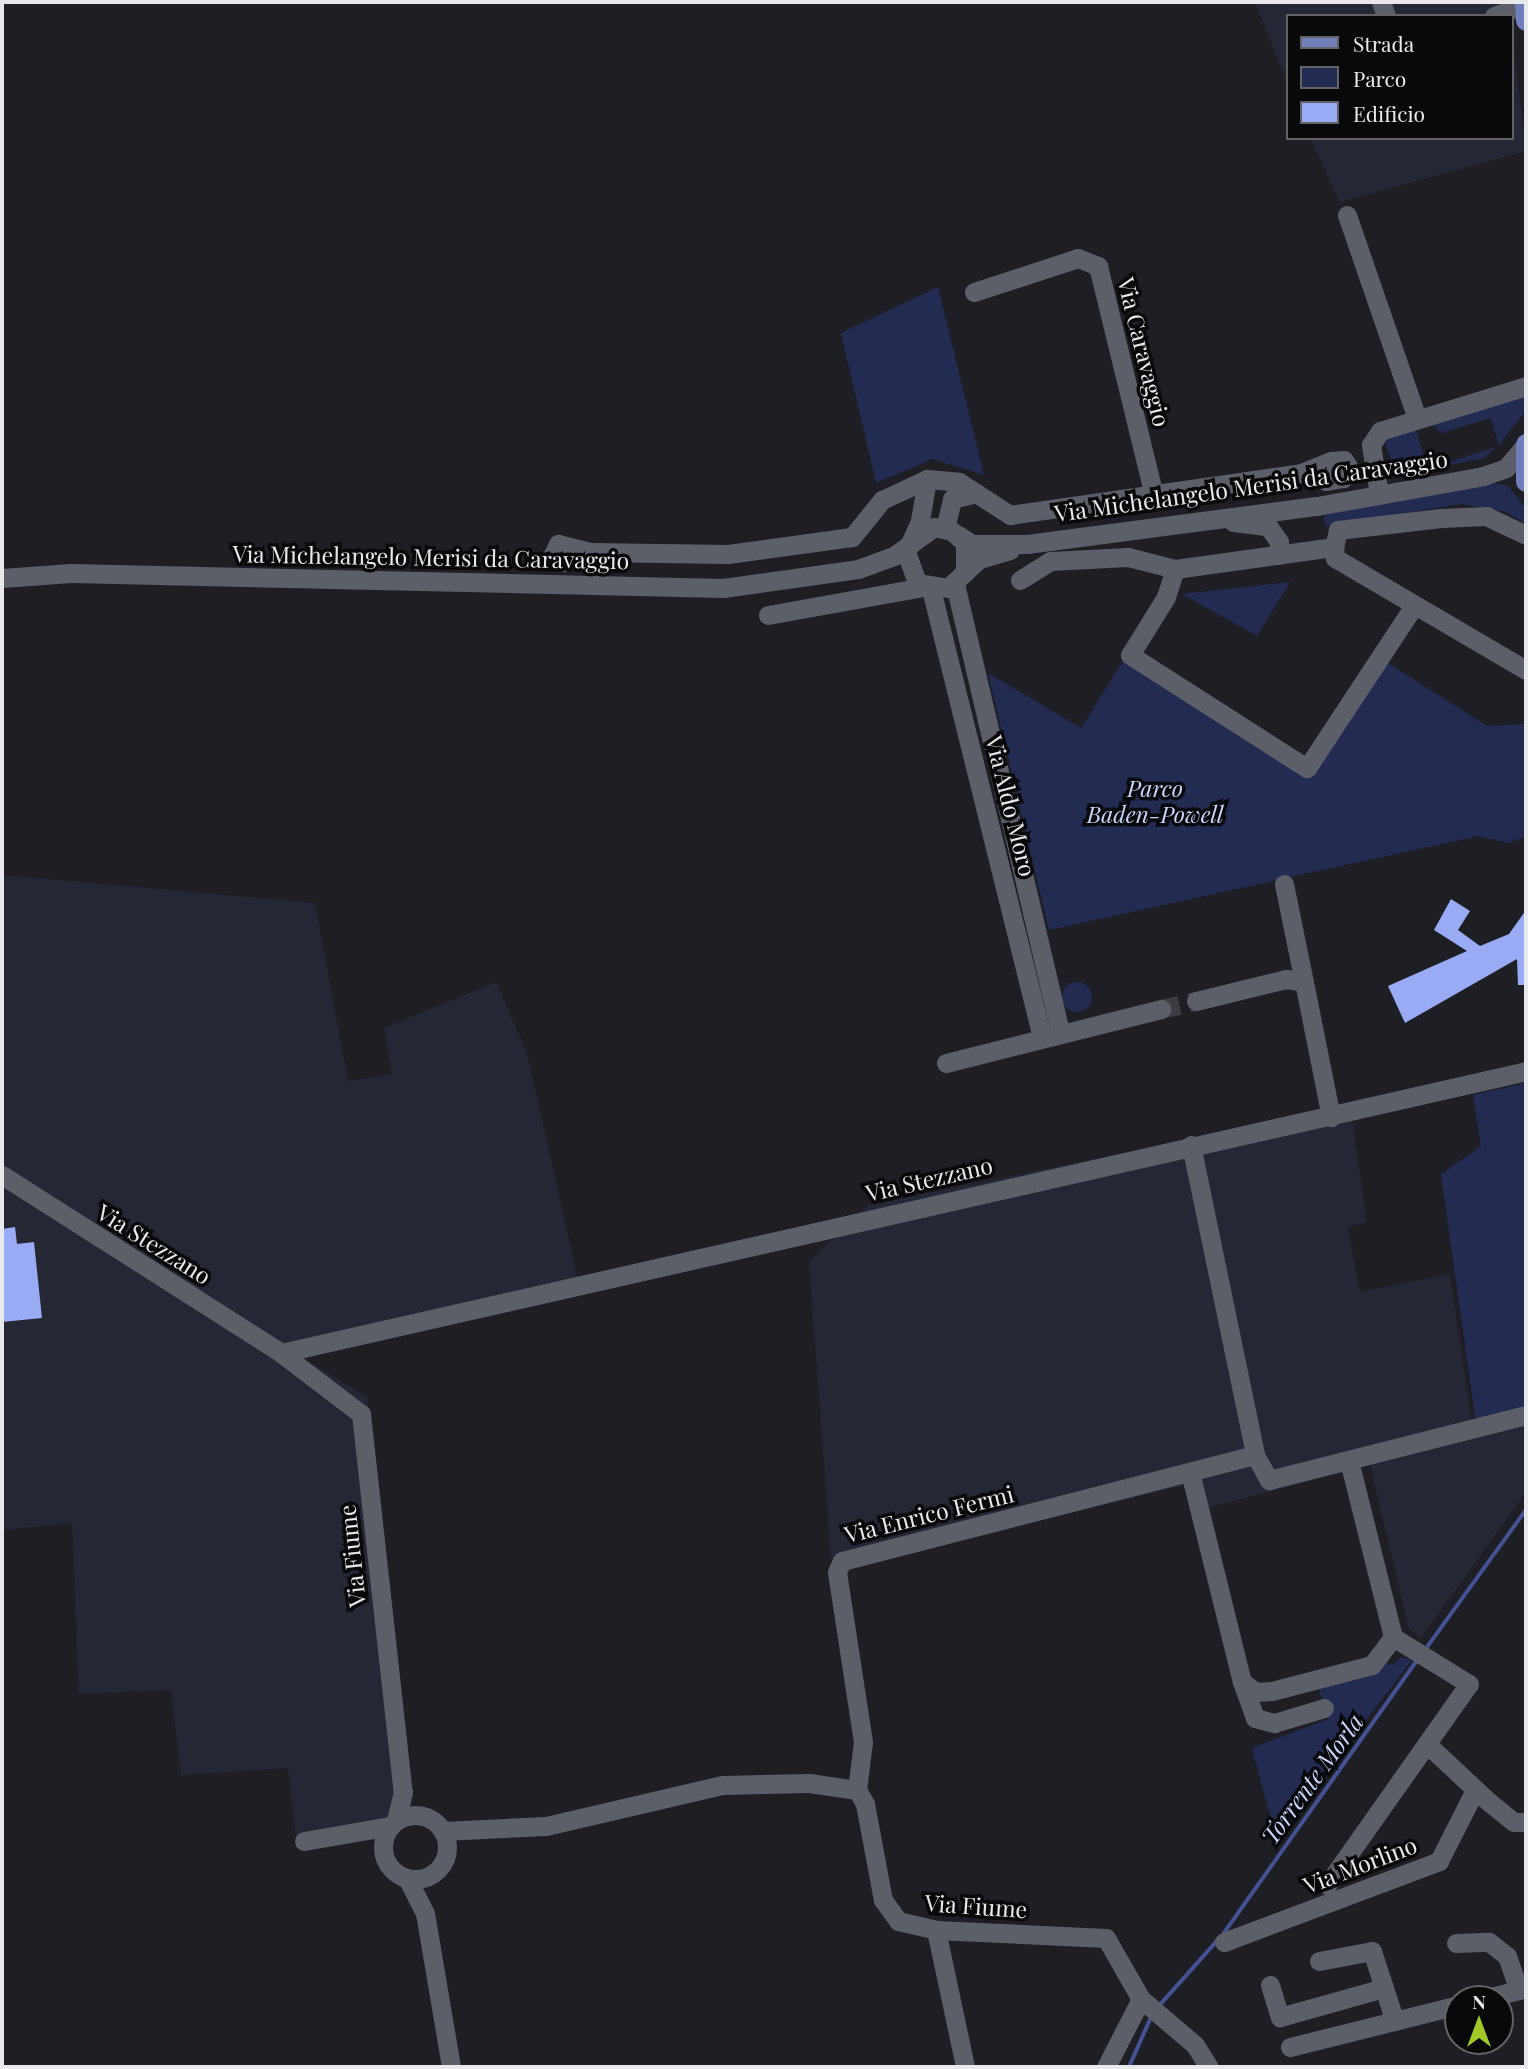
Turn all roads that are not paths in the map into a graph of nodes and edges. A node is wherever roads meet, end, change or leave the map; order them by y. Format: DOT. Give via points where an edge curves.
graph roads {
  1 [pos="1525,9"];
  2 [pos="1503,14"];
  3 [pos="1347,215"];
  4 [pos="974,292"];
  5 [pos="1526,386"];
  6 [pos="1416,418"];
  7 [pos="1526,444"];
  8 [pos="1301,473"];
  9 [pos="1482,476"];
  10 [pos="927,479"];
  11 [pos="1526,482"];
  12 [pos="976,493"];
  13 [pos="1379,494"];
  14 [pos="1154,495"];
  15 [pos="882,500"];
  16 [pos="1317,506"];
  17 [pos="1216,517"];
  18 [pos="920,522"];
  19 [pos="949,528"];
  20 [pos="1526,535"];
  21 [pos="909,543"];
  22 [pos="1027,544"];
  23 [pos="1334,547"];
  24 [pos="590,551"];
  25 [pos="1282,555"];
  26 [pos="858,569"];
  27 [pos="1175,569"];
  28 [pos="2,578"];
  29 [pos="960,578"];
  30 [pos="1020,580"];
  31 [pos="922,585"];
  32 [pos="1414,606"];
  33 [pos="768,615"];
  34 [pos="1526,670"];
  35 [pos="1284,884"];
  36 [pos="1304,982"];
  37 [pos="1196,1001"];
  38 [pos="1161,1009"];
  39 [pos="1051,1034"];
  40 [pos="946,1063"];
  41 [pos="1526,1071"];
  42 [pos="1331,1117"];
  43 [pos="1191,1144"];
  44 [pos="2,1175"];
  45 [pos="281,1353"];
  46 [pos="1526,1415"];
  47 [pos="1255,1455"];
  48 [pos="1349,1461"];
  49 [pos="1191,1472"];
  50 [pos="1393,1637"];
  51 [pos="1242,1682"];
  52 [pos="1324,1708"];
  53 [pos="1429,1745"];
  54 [pos="857,1790"];
  55 [pos="1475,1790"];
  56 [pos="403,1792"];
  57 [pos="422,1815"];
  58 [pos="1526,1822"];
  59 [pos="393,1823"];
  60 [pos="443,1831"];
  61 [pos="486,1832"];
  62 [pos="358,1834"];
  63 [pos="304,1841"];
  64 [pos="382,1846"];
  65 [pos="439,1867"];
  66 [pos="407,1878"];
  67 [pos="1327,1885"];
  68 [pos="425,1913"];
  69 [pos="936,1930"];
  70 [pos="1505,1931"];
  71 [pos="1224,1942"];
  72 [pos="1456,1943"];
  73 [pos="1507,1956"];
  74 [pos="1320,1961"];
  75 [pos="1270,1985"];
  76 [pos="1384,1988"];
  77 [pos="1524,1994"];
  78 [pos="1143,2001"];
  79 [pos="1444,2009"];
  80 [pos="1395,2021"];
  81 [pos="1290,2047"];
  82 [pos="451,2067"];
  83 [pos="965,2067"];
  84 [pos="1106,2067"];
  85 [pos="1209,2067"];
  1 -- 2 [label="street"];
  3 -- 6 [label="street"];
  4 -- 14 [label="street, Via Caravaggio" via="1078,258 1098,266"];
  5 -- 6 [label="street"];
  6 -- 13 [label="street" via="1380,431 1371,446"];
  7 -- 9 [label="street, Via Michelangelo Merisi da Caravaggio" via="1506,468"];
  7 -- 11 [label="main road"];
  8 -- 14 [label="street, Via Michelangelo Merisi da Caravaggio"];
  9 -- 11 [label="street, Via Michelangelo Merisi da Caravaggio"];
  9 -- 13 [label="street, Via Michelangelo Merisi da Caravaggio"];
  10 -- 12 [label="street" via="959,482"];
  10 -- 15 [label="street"];
  10 -- 18 [label="street"];
  10 -- 19 [label="street"];
  12 -- 14 [label="street, Via Michelangelo Merisi da Caravaggio" via="1010,515"];
  12 -- 19 [label="street" via="952,499"];
  13 -- 16 [label="street, Via Michelangelo Merisi da Caravaggio"];
  15 -- 18 [label="street" via="908,506"];
  15 -- 24 [label="street" via="852,537 728,554"];
  16 -- 17 [label="street, Via Michelangelo Merisi da Caravaggio"];
  16 -- 25 [label="street" via="1284,530"];
  17 -- 22 [label="street, Via Michelangelo Merisi da Caravaggio"];
  17 -- 25 [label="street" via="1268,526"];
  18 -- 21 [label="street"];
  19 -- 21 [label="street, Via Michelangelo Merisi da Caravaggio" via="924,529"];
  19 -- 22 [label="street, Via Michelangelo Merisi da Caravaggio" via="972,544"];
  19 -- 29 [label="street" via="968,553"];
  20 -- 23 [label="street" via="1486,516 1441,518 1338,530"];
  21 -- 26 [label="street, Via Michelangelo Merisi da Caravaggio"];
  21 -- 31 [label="street" via="905,561"];
  22 -- 29 [label="street, Via Michelangelo Merisi da Caravaggio" via="979,559"];
  23 -- 25 [label="street, Via Michelangelo Merisi da Caravaggio"];
  23 -- 32 [label="street" via="1335,558"];
  25 -- 27 [label="street, Via Michelangelo Merisi da Caravaggio"];
  26 -- 28 [label="street, Via Michelangelo Merisi da Caravaggio" via="723,588 85,573"];
  26 -- 31 [label="street, Via Michelangelo Merisi da Caravaggio"];
  27 -- 30 [label="street, Via Michelangelo Merisi da Caravaggio" via="1128,557 1050,561"];
  27 -- 32 [label="street" via="1166,597 1130,655 1307,768"];
  29 -- 31 [label="street, Via Michelangelo Merisi da Caravaggio"];
  29 -- 39 [label="street, Via Aldo Moro"];
  31 -- 33 [label="street, Via Michelangelo Merisi da Caravaggio"];
  31 -- 39 [label="street, Via Aldo Moro"];
  32 -- 34 [label="street"];
  35 -- 36 [label="street"];
  36 -- 37 [label="street" via="1286,979"];
  36 -- 42 [label="street"];
  38 -- 39 [label="street"];
  39 -- 40 [label="street"];
  41 -- 42 [label="street, Via Stezzano"];
  42 -- 43 [label="street, Via Stezzano"];
  43 -- 45 [label="street, Via Stezzano"];
  43 -- 47 [label="street"];
  44 -- 45 [label="street, Via Stezzano"];
  45 -- 56 [label="street, Via Fiume" via="361,1415"];
  46 -- 48 [label="street"];
  47 -- 48 [label="street" via="1269,1480"];
  47 -- 49 [label="street, Via Enrico Fermi"];
  48 -- 50 [label="street"];
  49 -- 51 [label="street"];
  49 -- 54 [label="street, Via Enrico Fermi" via="839,1563 863,1742"];
  50 -- 51 [label="street" via="1372,1665 1272,1691 1256,1692"];
  50 -- 53 [label="street" via="1469,1684"];
  51 -- 52 [label="street" via="1255,1718 1274,1723"];
  53 -- 55 [label="street"];
  53 -- 67 [label="street"];
  54 -- 61 [label="street" via="808,1783 722,1785 546,1826"];
  54 -- 69 [label="street, Via Fiume" via="865,1804 886,1908 909,1926"];
  55 -- 58 [label="street" via="1514,1822"];
  55 -- 71 [label="street, Via Morlino" via="1439,1861"];
  56 -- 57 [label="street"];
  56 -- 59 [label="street, Via Fiume"];
  57 -- 59 [label="street"];
  57 -- 60 [label="street"];
  59 -- 62 [label="street"];
  59 -- 64 [label="street"];
  60 -- 61 [label="street"];
  60 -- 65 [label="street"];
  61 -- 65 [label="street" via="463,1841"];
  62 -- 63 [label="street"];
  62 -- 64 [label="street"];
  64 -- 66 [label="street" via="389,1866"];
  65 -- 66 [label="street"];
  65 -- 68 [label="street"];
  66 -- 68 [label="street"];
  68 -- 82 [label="street"];
  69 -- 78 [label="street, Via Fiume" via="1097,1935 1113,1946"];
  69 -- 83 [label="street"];
  70 -- 73 [label="street"];
  72 -- 73 [label="street" via="1489,1942"];
  73 -- 77 [label="street"];
  74 -- 76 [label="street" via="1372,1951"];
  75 -- 76 [label="street" via="1280,2017"];
  76 -- 80 [label="street"];
  78 -- 84 [label="street"];
  78 -- 85 [label="street, Via Fiume" via="1195,2045"];
  79 -- 80 [label="street"];
  80 -- 81 [label="street"];
}
